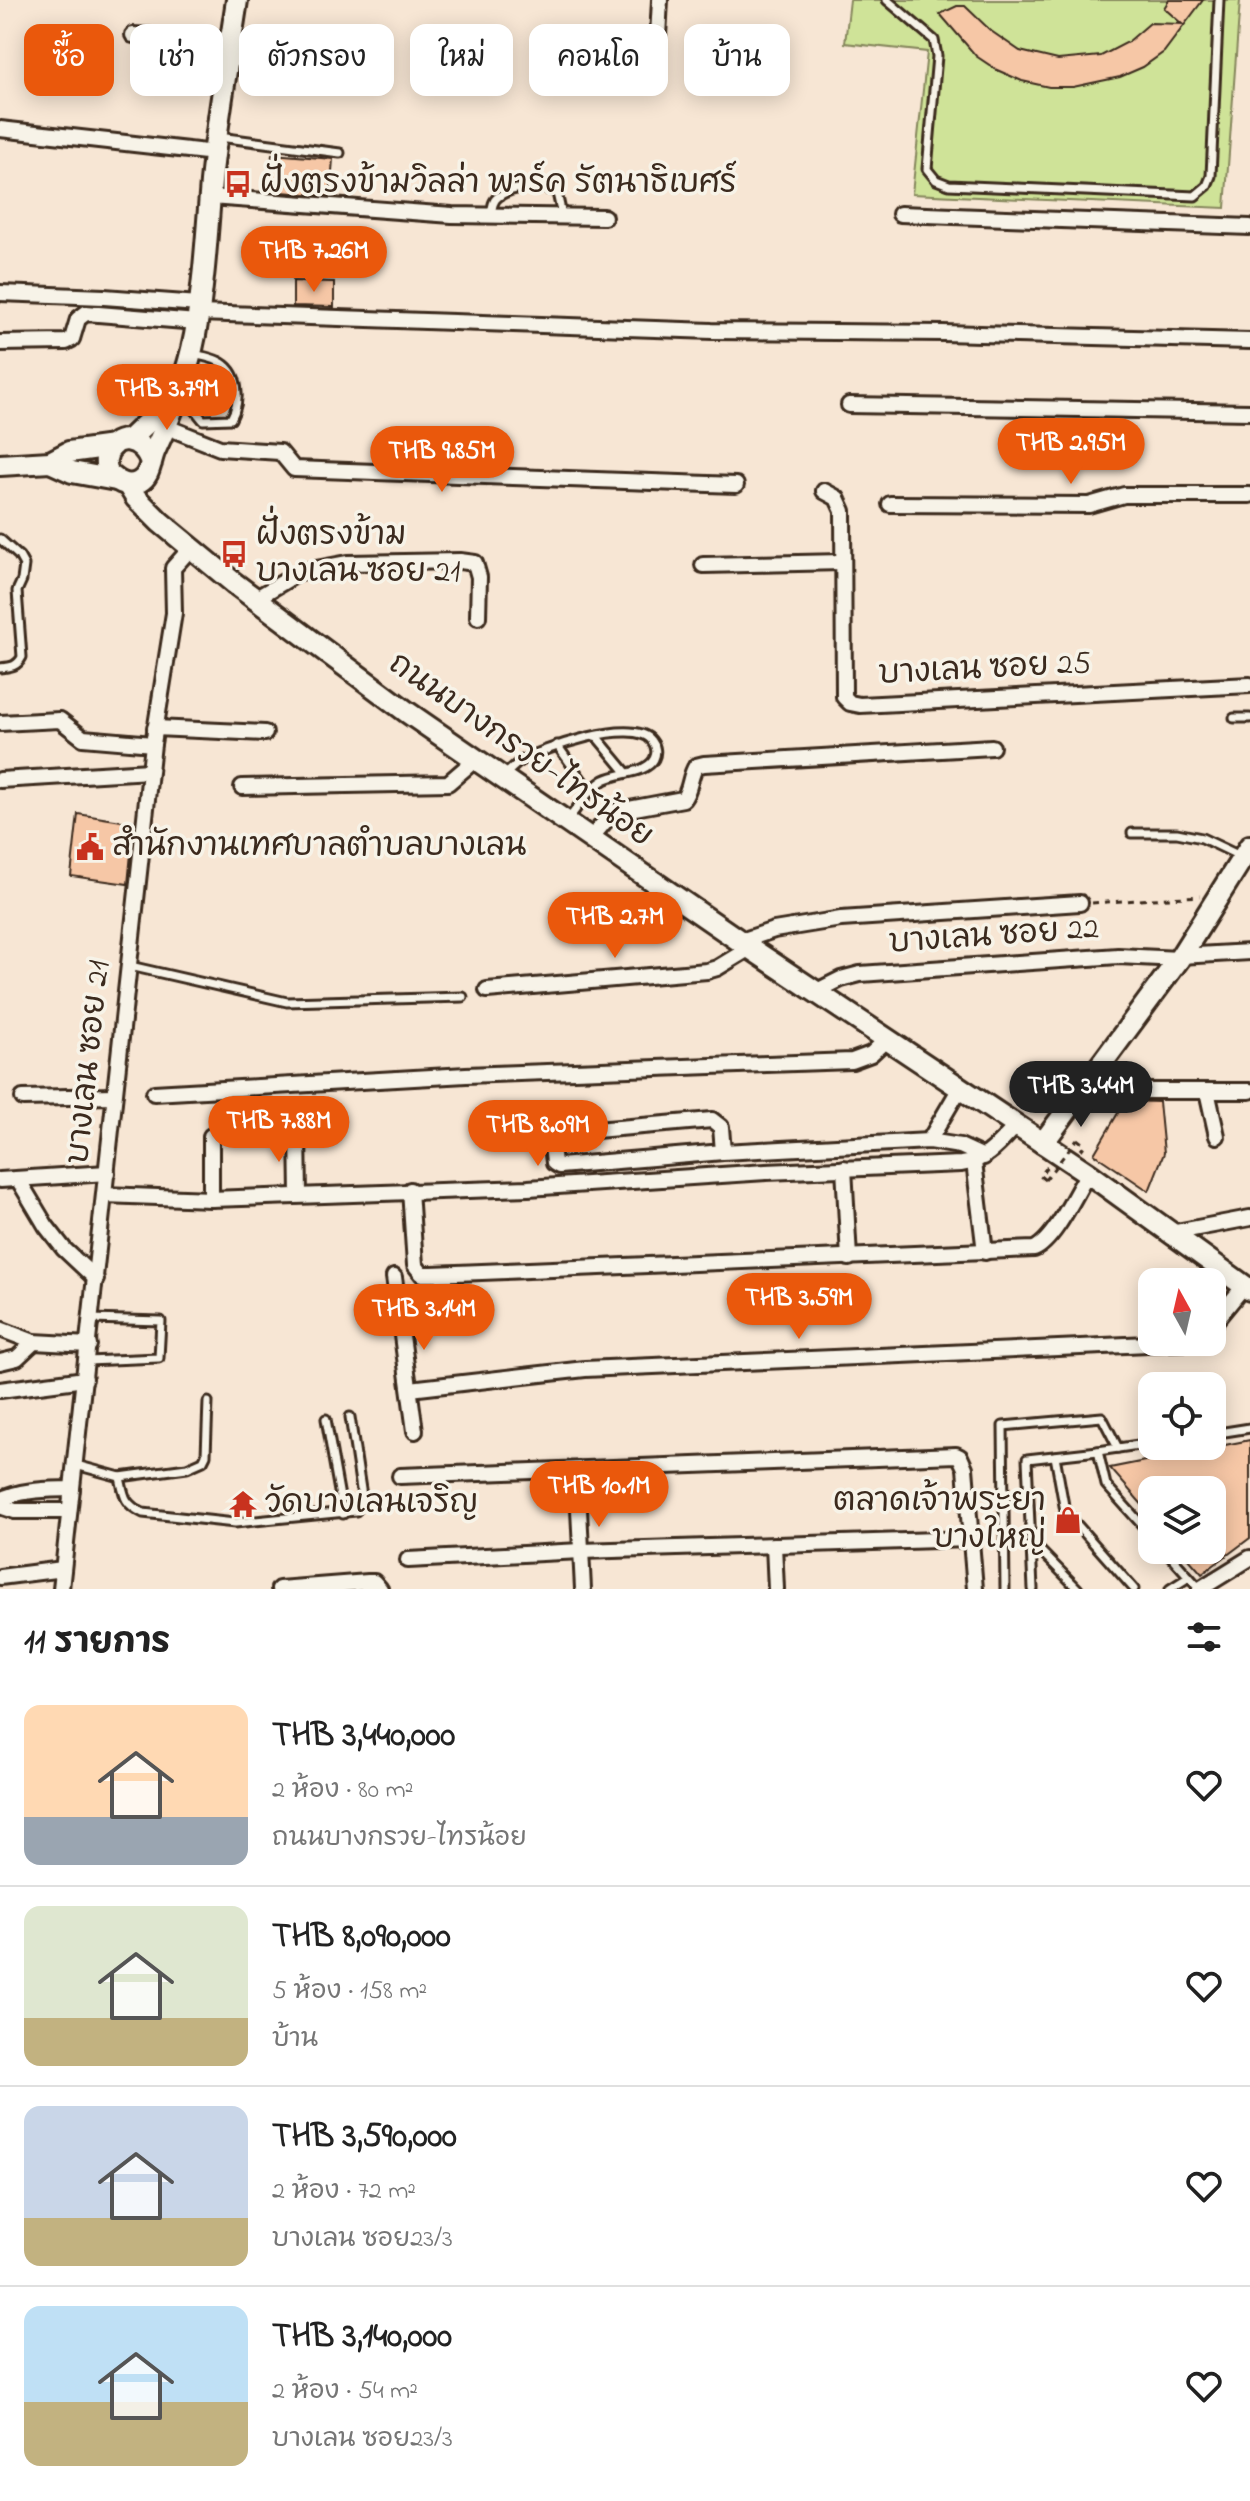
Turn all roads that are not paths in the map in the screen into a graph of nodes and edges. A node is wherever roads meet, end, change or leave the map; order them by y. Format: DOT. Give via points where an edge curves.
graph roads {
  1 [pos="237,0"];
  2 [pos="660,0"];
  3 [pos="887,0"];
  4 [pos="1219,0"];
  5 [pos="659,24"];
  6 [pos="223,40"];
  7 [pos="231,40"];
  8 [pos="0,129"];
  9 [pos="216,145"];
  10 [pos="340,153"];
  11 [pos="210,197"];
  12 [pos="900,214"];
  13 [pos="491,216"];
  14 [pos="562,216"];
  15 [pos="604,217"];
  16 [pos="1250,227"];
  17 [pos="0,293"];
  18 [pos="198,313"];
  19 [pos="1250,341"];
  20 [pos="0,343"];
  21 [pos="191,353"];
  22 [pos="177,392"];
  23 [pos="849,405"];
  24 [pos="1250,412"];
  25 [pos="167,427"];
  26 [pos="121,443"];
  27 [pos="50,462"];
  28 [pos="0,465"];
  29 [pos="149,468"];
  30 [pos="122,482"];
  31 [pos="736,485"];
  32 [pos="824,491"];
  33 [pos="1250,495"];
  34 [pos="890,504"];
  35 [pos="160,522"];
  36 [pos="0,539"];
  37 [pos="191,548"];
  38 [pos="843,562"];
  39 [pos="703,565"];
  40 [pos="255,599"];
  41 [pos="478,617"];
  42 [pos="0,668"];
  43 [pos="1250,685"];
  44 [pos="1234,718"];
  45 [pos="1250,718"];
  46 [pos="0,723"];
  47 [pos="155,728"];
  48 [pos="265,733"];
  49 [pos="596,736"];
  50 [pos="153,744"];
  51 [pos="557,745"];
  52 [pos="992,747"];
  53 [pos="476,759"];
  54 [pos="150,771"];
  55 [pos="626,772"];
  56 [pos="503,777"];
  57 [pos="0,780"];
  58 [pos="242,787"];
  59 [pos="590,791"];
  60 [pos="567,821"];
  61 [pos="1132,833"];
  62 [pos="591,838"];
  63 [pos="1246,852"];
  64 [pos="1080,903"];
  65 [pos="745,944"];
  66 [pos="1250,952"];
  67 [pos="1180,957"];
  68 [pos="128,966"];
  69 [pos="487,990"];
  70 [pos="815,992"];
  71 [pos="463,997"];
  72 [pos="887,1039"];
  73 [pos="960,1088"];
  74 [pos="1083,1089"];
  75 [pos="1207,1091"];
  76 [pos="1250,1091"];
  77 [pos="154,1093"];
  78 [pos="114,1096"];
  79 [pos="23,1098"];
  80 [pos="1016,1126"];
  81 [pos="298,1132"];
  82 [pos="211,1136"];
  83 [pos="1217,1136"];
  84 [pos="929,1141"];
  85 [pos="1043,1143"];
  86 [pos="723,1152"];
  87 [pos="979,1160"];
  88 [pos="844,1168"];
  89 [pos="107,1173"];
  90 [pos="1088,1173"];
  91 [pos="18,1179"];
  92 [pos="0,1180"];
  93 [pos="410,1190"];
  94 [pos="104,1195"];
  95 [pos="299,1195"];
  96 [pos="211,1199"];
  97 [pos="1250,1218"];
  98 [pos="1171,1233"];
  99 [pos="985,1252"];
  100 [pos="849,1258"];
  101 [pos="394,1277"];
  102 [pos="96,1279"];
  103 [pos="1247,1288"];
  104 [pos="1226,1310"];
  105 [pos="91,1319"];
  106 [pos="0,1329"];
  107 [pos="34,1342"];
  108 [pos="1138,1344"];
  109 [pos="89,1345"];
  110 [pos="87,1361"];
  111 [pos="0,1362"];
  112 [pos="85,1379"];
  113 [pos="410,1389"];
  114 [pos="0,1390"];
  115 [pos="208,1402"];
  116 [pos="350,1417"];
  117 [pos="326,1419"];
  118 [pos="1250,1428"];
  119 [pos="415,1431"];
  120 [pos="1226,1432"];
  121 [pos="1138,1445"];
  122 [pos="1118,1448"];
  123 [pos="1098,1451"];
  124 [pos="1055,1456"];
  125 [pos="76,1465"];
  126 [pos="577,1470"];
  127 [pos="400,1476"];
  128 [pos="120,1477"];
  129 [pos="72,1489"];
  130 [pos="0,1503"];
  131 [pos="69,1511"];
  132 [pos="343,1514"];
  133 [pos="1138,1520"];
  134 [pos="970,1539"];
  135 [pos="1030,1540"];
  136 [pos="774,1545"];
  137 [pos="581,1551"];
  138 [pos="1250,1558"];
  139 [pos="408,1560"];
  140 [pos="1177,1564"];
  141 [pos="63,1569"];
  142 [pos="0,1577"];
  143 [pos="1189,1577"];
  144 [pos="61,1589"];
  145 [pos="279,1589"];
  146 [pos="380,1589"];
  147 [pos="583,1589"];
  148 [pos="776,1589"];
  149 [pos="975,1589"];
  150 [pos="1005,1589"];
  151 [pos="1033,1589"];
  152 [pos="1078,1589"];
  153 [pos="1134,1589"];
  154 [pos="1170,1589"];
  155 [pos="1200,1589"];
  1 -- 7 [label="main road"];
  2 -- 5 [label="street"];
  3 -- 4 [label="lane" via="934,40 927,169 936,180 949,185 1195,196 1211,176"];
  6 -- 7 [label="street"];
  7 -- 9 [label="main road"];
  8 -- 9 [label="street"];
  9 -- 10 [label="lane"];
  9 -- 11 [label="main road"];
  11 -- 13 [label="street"];
  11 -- 18 [label="main road"];
  12 -- 16 [label="street"];
  13 -- 14 [label="street"];
  13 -- 14 [label="lane" via="498,196 526,187 557,193"];
  14 -- 15 [label="street"];
  17 -- 18 [label="street" via="104,297"];
  18 -- 19 [label="street" via="696,331"];
  18 -- 20 [label="street" via="86,313 66,342"];
  18 -- 21 [label="main road"];
  21 -- 22 [label="main road"];
  21 -- 22 [label="lane" via="227,367 237,386 236,410 231,419 203,420"];
  22 -- 25 [label="main road"];
  22 -- 26 [label="main road"];
  23 -- 24 [label="street"];
  25 -- 29 [label="main road"];
  25 -- 31 [label="street" via="220,448 280,452 294,469"];
  26 -- 27 [label="main road" via="69,452"];
  26 -- 29 [label="main road" via="140,443 148,452"];
  26 -- 30 [label="main road" via="106,458 107,472"];
  27 -- 28 [label="main road"];
  27 -- 30 [label="main road"];
  29 -- 30 [label="main road" via="140,482"];
  29 -- 35 [label="main road"];
  30 -- 35 [label="main road, ถนนบางกรวย-ไทรน้อย"];
  32 -- 38 [label="street, บางเลน ซอย 25" via="837,498 843,511"];
  33 -- 34 [label="street" via="1124,495 1089,505"];
  35 -- 37 [label="main road, ถนนบางกรวย-ไทรน้อย"];
  36 -- 42 [label="lane" via="19,556 24,572 17,591 22,657 11,667"];
  37 -- 40 [label="main road, ถนนบางกรวย-ไทรน้อย"];
  37 -- 47 [label="street, บางเลน ซอย 21" via="173,568 174,613"];
  38 -- 39 [label="street"];
  38 -- 43 [label="street, บางเลน ซอย 25" via="844,697 850,703"];
  40 -- 41 [label="street" via="300,572 348,563 460,561 475,563"];
  40 -- 53 [label="main road, ถนนบางกรวย-ไทรน้อย"];
  44 -- 45 [label="lane"];
  46 -- 50 [label="street" via="60,720 83,738"];
  47 -- 48 [label="street"];
  47 -- 50 [label="street, บางเลน ซอย 21"];
  49 -- 51 [label="lane"];
  49 -- 55 [label="lane"];
  49 -- 55 [label="lane" via="630,731 652,740 654,760"];
  50 -- 54 [label="street, บางเลน ซอย 21"];
  51 -- 56 [label="lane"];
  51 -- 59 [label="lane"];
  52 -- 62 [label="street" via="704,764 692,772 683,799 613,812"];
  53 -- 56 [label="main road, ถนนบางกรวย-ไทรน้อย"];
  53 -- 58 [label="street" via="448,783"];
  54 -- 57 [label="street"];
  54 -- 68 [label="street, บางเลน ซอย 21"];
  55 -- 59 [label="lane"];
  56 -- 60 [label="main road, ถนนบางกรวย-ไทรน้อย"];
  59 -- 60 [label="lane"];
  60 -- 62 [label="main road, ถนนบางกรวย-ไทรน้อย"];
  61 -- 63 [label="lane" via="1177,833"];
  62 -- 65 [label="main road, ถนนบางกรวย-ไทรน้อย"];
  63 -- 67 [label="main road"];
  64 -- 65 [label="street" via="841,919 774,930"];
  65 -- 69 [label="street" via="707,971"];
  65 -- 70 [label="main road, ถนนบางกรวย-ไทรน้อย"];
  66 -- 67 [label="street, บางเลน ซอย 22"];
  67 -- 70 [label="street, บางเลน ซอย 22" via="1118,956 860,974"];
  67 -- 74 [label="main road"];
  68 -- 71 [label="lane" via="287,1002"];
  68 -- 78 [label="street, บางเลน ซอย 21"];
  70 -- 72 [label="main road, ถนนบางกรวย-ไทรน้อย"];
  72 -- 73 [label="main road, ถนนบางกรวย-ไทรน้อย"];
  72 -- 77 [label="street" via="871,1054 852,1061"];
  73 -- 80 [label="main road, ถนนบางกรวย-ไทรน้อย"];
  73 -- 84 [label="street"];
  74 -- 75 [label="street"];
  74 -- 85 [label="main road"];
  75 -- 76 [label="street"];
  75 -- 83 [label="street"];
  78 -- 79 [label="street"];
  78 -- 89 [label="street, บางเลน ซอย 21"];
  80 -- 85 [label="main road, ถนนบางกรวย-ไทรน้อย"];
  80 -- 87 [label="street"];
  81 -- 95 [label="street"];
  82 -- 96 [label="street"];
  84 -- 86 [label="street"];
  84 -- 87 [label="street" via="960,1146"];
  85 -- 90 [label="main road, ถนนบางกรวย-ไทรน้อย"];
  86 -- 86 [label="street" via="721,1127 712,1120 551,1137 554,1163 559,1166"];
  87 -- 88 [label="street"];
  87 -- 99 [label="street"];
  88 -- 93 [label="street"];
  88 -- 100 [label="street"];
  89 -- 91 [label="street"];
  89 -- 94 [label="street, บางเลน ซอย 21"];
  90 -- 98 [label="main road, ถนนบางกรวย-ไทรน้อย"];
  90 -- 99 [label="street" via="1042,1246"];
  91 -- 92 [label="street"];
  91 -- 102 [label="street" via="46,1226"];
  93 -- 95 [label="street"];
  93 -- 100 [label="street" via="415,1265 422,1274"];
  94 -- 96 [label="street"];
  94 -- 102 [label="street, บางเลน ซอย 21"];
  95 -- 96 [label="street"];
  97 -- 98 [label="street"];
  98 -- 103 [label="main road, ถนนบางกรวย-ไทรน้อย"];
  99 -- 100 [label="street"];
  101 -- 113 [label="street"];
  102 -- 105 [label="street, บางเลน ซอย 21"];
  103 -- 104 [label="street"];
  105 -- 109 [label="street, บางเลน ซอย 21"];
  105 -- 110 [label="lane" via="161,1321 159,1358"];
  106 -- 107 [label="street"];
  107 -- 109 [label="street"];
  107 -- 111 [label="street" via="17,1358"];
  108 -- 113 [label="street" via="585,1369"];
  109 -- 110 [label="street, บางเลน ซอย 21"];
  110 -- 112 [label="street, บางเลน ซอย 21"];
  112 -- 114 [label="street"];
  112 -- 125 [label="street, บางเลน ซอย 21"];
  113 -- 119 [label="street"];
  115 -- 128 [label="lane" via="203,1461"];
  116 -- 132 [label="lane" via="362,1503"];
  117 -- 132 [label="lane"];
  118 -- 120 [label="lane"];
  121 -- 122 [label="lane"];
  122 -- 123 [label="lane"];
  122 -- 150 [label="lane" via="1102,1417 1003,1426"];
  123 -- 124 [label="lane"];
  123 -- 133 [label="lane" via="1106,1485"];
  124 -- 135 [label="lane" via="1027,1459"];
  124 -- 153 [label="lane" via="1065,1511"];
  125 -- 128 [label="lane"];
  125 -- 129 [label="street, บางเลน ซอย 21"];
  126 -- 127 [label="street"];
  126 -- 134 [label="street" via="956,1455 965,1468"];
  126 -- 137 [label="street"];
  128 -- 132 [label="lane" via="126,1500 143,1513 235,1523"];
  129 -- 130 [label="street" via="26,1491"];
  129 -- 131 [label="street, บางเลน ซอย 21"];
  130 -- 131 [label="street" via="15,1511"];
  131 -- 141 [label="street, บางเลน ซอย 21"];
  134 -- 136 [label="street"];
  134 -- 149 [label="street"];
  135 -- 151 [label="lane"];
  135 -- 152 [label="lane"];
  136 -- 137 [label="street"];
  136 -- 148 [label="street"];
  137 -- 139 [label="street"];
  137 -- 147 [label="street"];
  138 -- 155 [label="street"];
  140 -- 143 [label="lane"];
  141 -- 142 [label="street"];
  141 -- 144 [label="street, บางเลน ซอย 21"];
  143 -- 154 [label="lane"];
  143 -- 155 [label="lane"];
  145 -- 146 [label="street" via="368,1582"];
}
